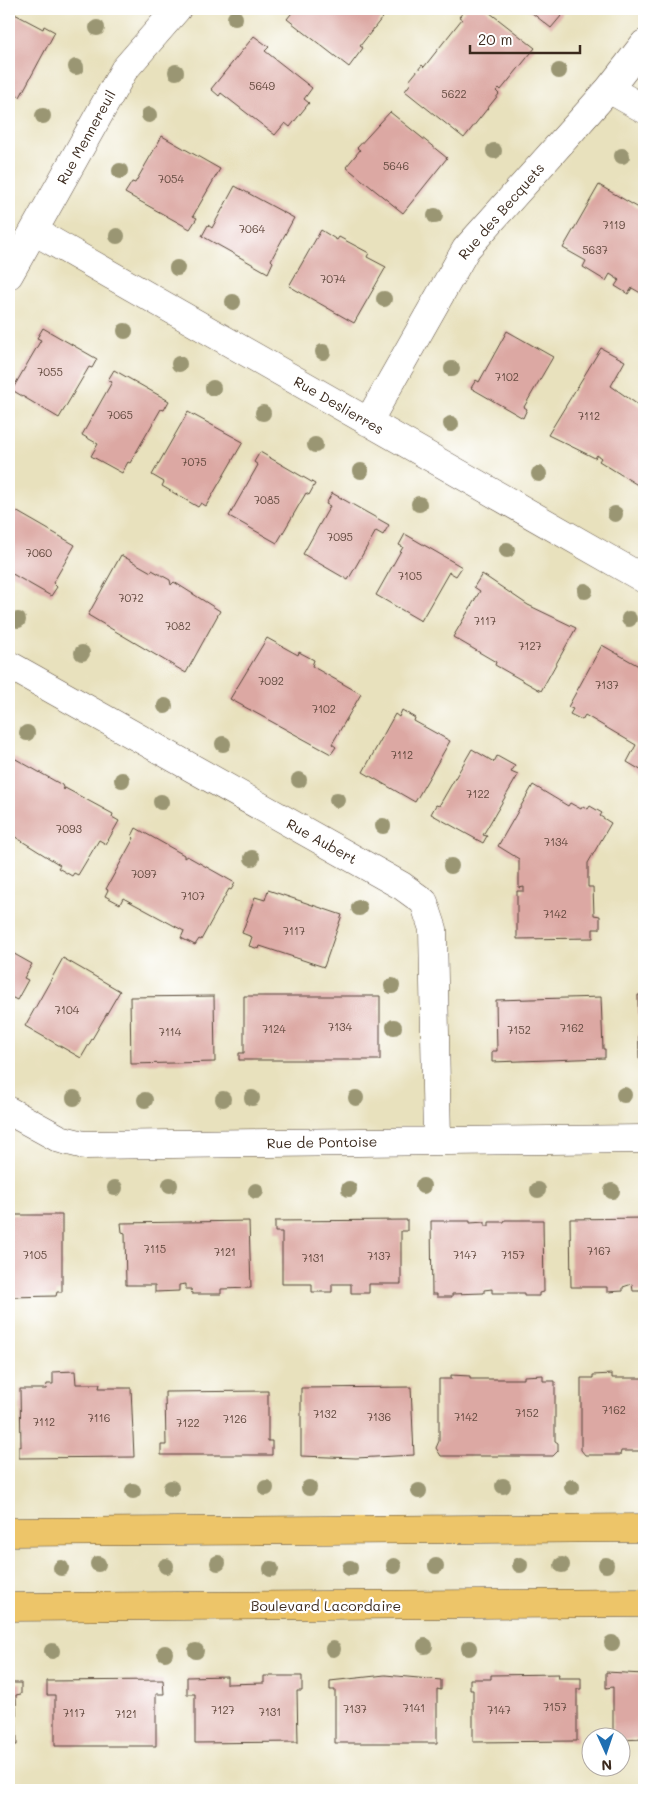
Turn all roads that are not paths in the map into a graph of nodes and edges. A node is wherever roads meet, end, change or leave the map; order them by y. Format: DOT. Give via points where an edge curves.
graph roads {
  1 [pos="177,9"];
  2 [pos="644,44"];
  3 [pos="609,89"];
  4 [pos="644,109"];
  5 [pos="34,231"];
  6 [pos="9,275"];
  7 [pos="368,422"];
  8 [pos="644,579"];
  9 [pos="9,665"];
  10 [pos="9,1111"];
  11 [pos="644,1139"];
  12 [pos="437,1140"];
  13 [pos="644,1528"];
  14 [pos="9,1532"];
  15 [pos="644,1603"];
  16 [pos="9,1607"];
  1 -- 5 [label="street, Rue Mennereuil" via="124,70"];
  2 -- 3 [label="street, Rue des Becquets"];
  3 -- 4 [label="street"];
  3 -- 7 [label="street, Rue des Becquets" via="466,249"];
  5 -- 6 [label="street, Rue Mennereuil"];
  5 -- 7 [label="street, Rue Deslierres"];
  7 -- 8 [label="street, Rue Deslierres"];
  9 -- 12 [label="street, Rue Aubert" via="402,886 424,902 433,929"];
  10 -- 12 [label="street, Rue de Pontoise" via="60,1139 84,1145"];
  11 -- 12 [label="street, Rue de Pontoise"];
  13 -- 14 [label="main road"];
  15 -- 16 [label="main road, Boulevard Lacordaire"];
}
